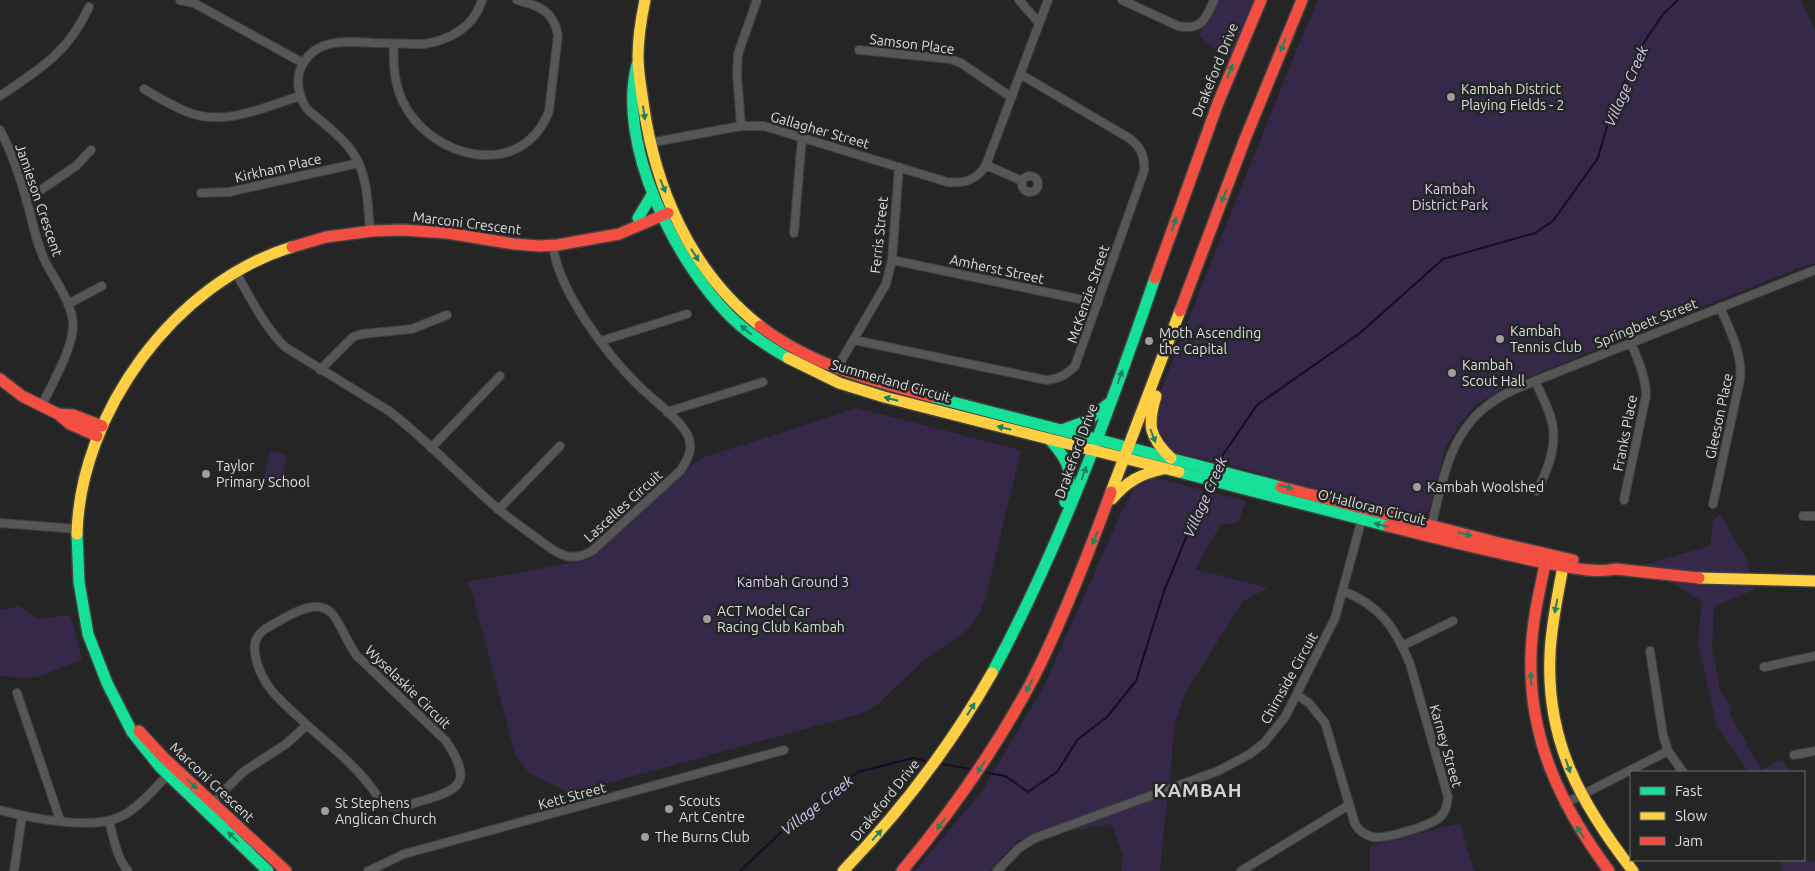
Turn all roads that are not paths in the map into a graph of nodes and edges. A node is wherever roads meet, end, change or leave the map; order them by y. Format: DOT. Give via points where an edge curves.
graph roads {
  1 [pos="180,0"];
  2 [pos="482,0"];
  3 [pos="517,0"];
  4 [pos="645,0"];
  5 [pos="757,0"];
  6 [pos="1019,0"];
  7 [pos="1048,0"];
  8 [pos="1122,0"];
  9 [pos="1214,0"];
  10 [pos="1261,0"];
  11 [pos="1302,0"];
  12 [pos="90,7"];
  13 [pos="1039,23"];
  14 [pos="394,44"];
  15 [pos="859,50"];
  16 [pos="303,63"];
  17 [pos="1020,74"];
  18 [pos="144,90"];
  19 [pos="0,96"];
  20 [pos="300,96"];
  21 [pos="1011,97"];
  22 [pos="741,126"];
  23 [pos="0,130"];
  24 [pos="802,137"];
  25 [pos="644,144"];
  26 [pos="91,150"];
  27 [pos="359,163"];
  28 [pos="986,164"];
  29 [pos="899,167"];
  30 [pos="1022,181"];
  31 [pos="202,193"];
  32 [pos="653,193"];
  33 [pos="26,200"];
  34 [pos="666,210"];
  35 [pos="639,222"];
  36 [pos="370,231"];
  37 [pos="670,233"];
  38 [pos="794,233"];
  39 [pos="553,246"];
  40 [pos="892,260"];
  41 [pos="1815,270"];
  42 [pos="236,273"];
  43 [pos="102,286"];
  44 [pos="1098,303"];
  45 [pos="68,304"];
  46 [pos="1720,307"];
  47 [pos="687,314"];
  48 [pos="447,315"];
  49 [pos="854,340"];
  50 [pos="601,341"];
  51 [pos="1631,343"];
  52 [pos="837,369"];
  53 [pos="320,370"];
  54 [pos="1158,373"];
  55 [pos="500,376"];
  56 [pos="0,379"];
  57 [pos="830,380"];
  58 [pos="1536,381"];
  59 [pos="763,382"];
  60 [pos="1112,399"];
  61 [pos="41,407"];
  62 [pos="667,412"];
  63 [pos="1062,430"];
  64 [pos="100,431"];
  65 [pos="1097,439"];
  66 [pos="1051,440"];
  67 [pos="560,446"];
  68 [pos="1128,447"];
  69 [pos="431,448"];
  70 [pos="1092,451"];
  71 [pos="1171,458"];
  72 [pos="1124,459"];
  73 [pos="1163,469"];
  74 [pos="1537,491"];
  75 [pos="1624,500"];
  76 [pos="1713,504"];
  77 [pos="1106,507"];
  78 [pos="1364,508"];
  79 [pos="498,510"];
  80 [pos="1803,516"];
  81 [pos="1815,516"];
  82 [pos="1361,520"];
  83 [pos="0,523"];
  84 [pos="1432,525"];
  85 [pos="1063,527"];
  86 [pos="77,529"];
  87 [pos="1428,537"];
  88 [pos="1516,557"];
  89 [pos="1546,559"];
  90 [pos="1564,562"];
  91 [pos="1612,570"];
  92 [pos="1815,581"];
  93 [pos="1560,588"];
  94 [pos="1343,591"];
  95 [pos="1538,600"];
  96 [pos="1453,621"];
  97 [pos="1402,646"];
  98 [pos="1650,651"];
  99 [pos="1531,654"];
  100 [pos="1550,654"];
  101 [pos="1815,656"];
  102 [pos="1764,666"];
  103 [pos="17,693"];
  104 [pos="1296,695"];
  105 [pos="307,725"];
  106 [pos="784,750"];
  107 [pos="1815,751"];
  108 [pos="1668,752"];
  109 [pos="1794,755"];
  110 [pos="172,771"];
  111 [pos="1630,771"];
  112 [pos="1630,771"];
  113 [pos="1682,771"];
  114 [pos="1581,796"];
  115 [pos="1564,804"];
  116 [pos="1349,805"];
  117 [pos="208,806"];
  118 [pos="0,810"];
  119 [pos="22,816"];
  120 [pos="60,820"];
  121 [pos="109,821"];
  122 [pos="14,871"];
  123 [pos="128,871"];
  124 [pos="268,871"];
  125 [pos="286,871"];
  126 [pos="368,871"];
  127 [pos="844,871"];
  128 [pos="902,871"];
  129 [pos="997,871"];
  130 [pos="1240,871"];
  131 [pos="1609,871"];
  132 [pos="1633,871"];
  1 -- 16 [label="street" via="194,3"];
  2 -- 14 [label="street" via="471,20 451,37 424,44"];
  3 -- 14 [label="street" via="548,13 558,35 545,122 528,142 511,151 477,156 443,143 428,133 406,108 399,93 394,78"];
  4 -- 25 [label="main road, Summerland Circuit" via="640,22 638,65"];
  5 -- 22 [label="street" via="738,54"];
  6 -- 13 [label="street"];
  7 -- 13 [label="street, Gallagher Street"];
  8 -- 9 [label="street" via="1187,28 1206,18"];
  60 -- 10 [label="main road, Drakeford Drive, one-way" via="1210,123"];
  11 -- 54 [label="main road, one-way" via="1251,124"];
  12 -- 19 [label="street" via="80,27 60,52"];
  13 -- 17 [label="street, Gallagher Street"];
  14 -- 16 [label="street" via="331,42 316,48"];
  15 -- 21 [label="street, Samson Place" via="950,59"];
  16 -- 20 [label="street" via="298,79"];
  17 -- 21 [label="street, Gallagher Street"];
  17 -- 44 [label="street, McKenzie Street" via="1129,138 1142,152 1144,171"];
  18 -- 20 [label="street" via="185,112 212,118 234,116"];
  20 -- 27 [label="street" via="309,110 343,140"];
  21 -- 28 [label="street, Gallagher Street"];
  22 -- 24 [label="street, Gallagher Street" via="764,126"];
  22 -- 25 [label="street, Gallagher Street"];
  23 -- 33 [label="street, Jamieson Crescent"];
  24 -- 29 [label="street, Gallagher Street"];
  24 -- 38 [label="street"];
  25 -- 32 [label="main road, Summerland Circuit"];
  25 -- 34 [label="main road, Summerland Circuit, one-way" via="659,178"];
  26 -- 33 [label="street" via="76,166"];
  27 -- 31 [label="street, Kirkham Place" via="229,192"];
  27 -- 36 [label="street" via="364,176"];
  28 -- 29 [label="street, Gallagher Street" via="974,178 956,183"];
  28 -- 30 [label="street"];
  29 -- 40 [label="street, Ferris Street"];
  32 -- 34 [label="main road, Summerland Circuit"];
  32 -- 35 [label="main road"];
  33 -- 45 [label="street, Jamieson Crescent" via="38,244"];
  34 -- 35 [label="main road, Marconi Crescent"];
  34 -- 37 [label="main road, Summerland Circuit"];
  34 -- 52 [label="main road, Summerland Circuit, one-way" via="698,261 735,305 782,341"];
  35 -- 37 [label="main road"];
  35 -- 39 [label="main road, Marconi Crescent" via="620,234"];
  36 -- 39 [label="main road, Marconi Crescent" via="434,232 522,245"];
  36 -- 42 [label="main road, Marconi Crescent" via="297,246"];
  57 -- 37 [label="main road, Summerland Circuit, one-way" via="780,355 733,320 697,280"];
  39 -- 50 [label="street, Lascelles Circuit" via="556,264 565,283"];
  40 -- 44 [label="street, Amherst Street"];
  40 -- 49 [label="street, Ferris Street" via="882,292"];
  41 -- 46 [label="street, Springbett Street"];
  42 -- 53 [label="street, Lascelles Circuit" via="274,336"];
  42 -- 64 [label="main road, Marconi Crescent" via="191,305 162,332 120,388"];
  43 -- 45 [label="street"];
  44 -- 49 [label="street, McKenzie Street" via="1075,366 1056,379 1046,380"];
  45 -- 61 [label="street, Jamieson Crescent" via="72,314 72,336"];
  46 -- 51 [label="street, Springbett Street"];
  46 -- 76 [label="street, Gleeson Place" via="1738,352 1741,369"];
  47 -- 50 [label="street"];
  48 -- 53 [label="street" via="412,328 353,337"];
  49 -- 52 [label="street, Ferris Street"];
  50 -- 62 [label="street, Lascelles Circuit" via="634,382"];
  51 -- 58 [label="street, Springbett Street"];
  51 -- 75 [label="street, Franks Place" via="1643,373 1646,396"];
  52 -- 57 [label="street, Ferris Street"];
  52 -- 63 [label="main road, Summerland Circuit"];
  53 -- 69 [label="street, Lascelles Circuit" via="389,411"];
  54 -- 68 [label="main road"];
  54 -- 71 [label="main road, one-way" via="1150,428 1155,442"];
  55 -- 69 [label="street"];
  56 -- 61 [label="main road"];
  66 -- 57 [label="main road, Summerland Circuit, one-way" via="872,394"];
  58 -- 74 [label="street" via="1550,418 1554,440 1546,473"];
  58 -- 84 [label="street, Springbett Street" via="1490,403 1464,428 1452,450"];
  59 -- 62 [label="street"];
  60 -- 63 [label="main road" via="1086,423"];
  60 -- 65 [label="main road, Drakeford Drive"];
  61 -- 64 [label="main road" via="58,414 73,415"];
  62 -- 79 [label="street, Lascelles Circuit" via="688,435 690,449 686,463 592,551 580,556 563,555"];
  63 -- 65 [label="main road, Summerland Circuit"];
  64 -- 86 [label="main road, Marconi Crescent" via="83,482"];
  65 -- 68 [label="main road, Summerland Circuit"];
  65 -- 70 [label="main road, Drakeford Drive"];
  66 -- 70 [label="main road, Summerland Circuit"];
  66 -- 85 [label="main road" via="1067,458 1071,473 1064,503"];
  67 -- 79 [label="street"];
  68 -- 71 [label="main road, O'Halloran Circuit"];
  68 -- 72 [label="main road"];
  69 -- 79 [label="street, Lascelles Circuit"];
  70 -- 72 [label="main road, Summerland Circuit"];
  85 -- 70 [label="main road, Drakeford Drive, one-way"];
  71 -- 78 [label="main road, O'Halloran Circuit, one-way"];
  72 -- 73 [label="main road, O'Halloran Circuit"];
  72 -- 77 [label="main road"];
  73 -- 77 [label="main road" via="1133,478"];
  73 -- 82 [label="main road, O'Halloran Circuit"];
  77 -- 128 [label="main road, one-way" via="1032,682 970,784 930,840"];
  78 -- 82 [label="street, Chirnside Circuit"];
  78 -- 84 [label="main road, O'Halloran Circuit"];
  80 -- 81 [label="street"];
  87 -- 82 [label="main road, O'Halloran Circuit, one-way"];
  82 -- 94 [label="street, Chirnside Circuit"];
  83 -- 86 [label="street"];
  84 -- 87 [label="street, Springbett Street"];
  84 -- 89 [label="main road, O'Halloran Circuit, one-way"];
  127 -- 85 [label="main road, Drakeford Drive, one-way" via="920,782 973,705 1001,657"];
  86 -- 110 [label="main road, Marconi Crescent" via="79,590 87,630 101,672 133,734 145,750"];
  87 -- 88 [label="main road, O'Halloran Circuit"];
  88 -- 89 [label="main road, O'Halloran Circuit"];
  88 -- 95 [label="main road" via="1538,574"];
  89 -- 90 [label="main road, O'Halloran Circuit"];
  89 -- 95 [label="main road"];
  90 -- 91 [label="main road, O'Halloran Circuit" via="1610,566"];
  90 -- 93 [label="main road"];
  91 -- 92 [label="main road, O'Halloran Circuit" via="1715,579"];
  91 -- 93 [label="main road" via="1576,574"];
  93 -- 100 [label="main road, one-way"];
  94 -- 97 [label="street, Karney Street" via="1380,613"];
  94 -- 104 [label="street, Chirnside Circuit" via="1332,624"];
  95 -- 99 [label="main road"];
  96 -- 97 [label="street"];
  97 -- 116 [label="street, Karney Street" via="1448,797 1446,809 1442,816 1430,823 1374,837 1356,827"];
  98 -- 108 [label="street"];
  99 -- 100 [label="main road"];
  115 -- 99 [label="main road, one-way" via="1538,731 1532,693"];
  100 -- 114 [label="main road, one-way" via="1550,691 1556,727"];
  101 -- 102 [label="street"];
  103 -- 120 [label="street"];
  104 -- 116 [label="street, Karney Street" via="1309,703 1324,723"];
  104 -- 129 [label="street, Chirnside Circuit" via="1270,737 1235,764 1035,838 1019,848"];
  105 -- 105 [label="street, Wyselaskie Circuit" via="266,684 253,646 265,629 309,607 319,606 329,611 357,656 446,741 460,772 459,782 444,795 401,806 387,805 366,780"];
  105 -- 117 [label="street" via="286,744 243,772"];
  106 -- 126 [label="street, Kett Street" via="404,854"];
  107 -- 109 [label="street"];
  108 -- 112 [label="street"];
  108 -- 113 [label="street"];
  110 -- 117 [label="main road, Marconi Crescent"];
  110 -- 121 [label="street" via="132,809"];
  111 -- 114 [label="street"];
  114 -- 115 [label="street"];
  114 -- 132 [label="main road" via="1604,834"];
  131 -- 115 [label="main road, one-way"];
  116 -- 130 [label="street"];
  124 -- 117 [label="main road, Marconi Crescent, one-way"];
  117 -- 125 [label="main road, Marconi Crescent"];
  118 -- 119 [label="street"];
  119 -- 120 [label="street"];
  119 -- 122 [label="street"];
  120 -- 121 [label="street"];
  121 -- 123 [label="street" via="121,863"];
}
